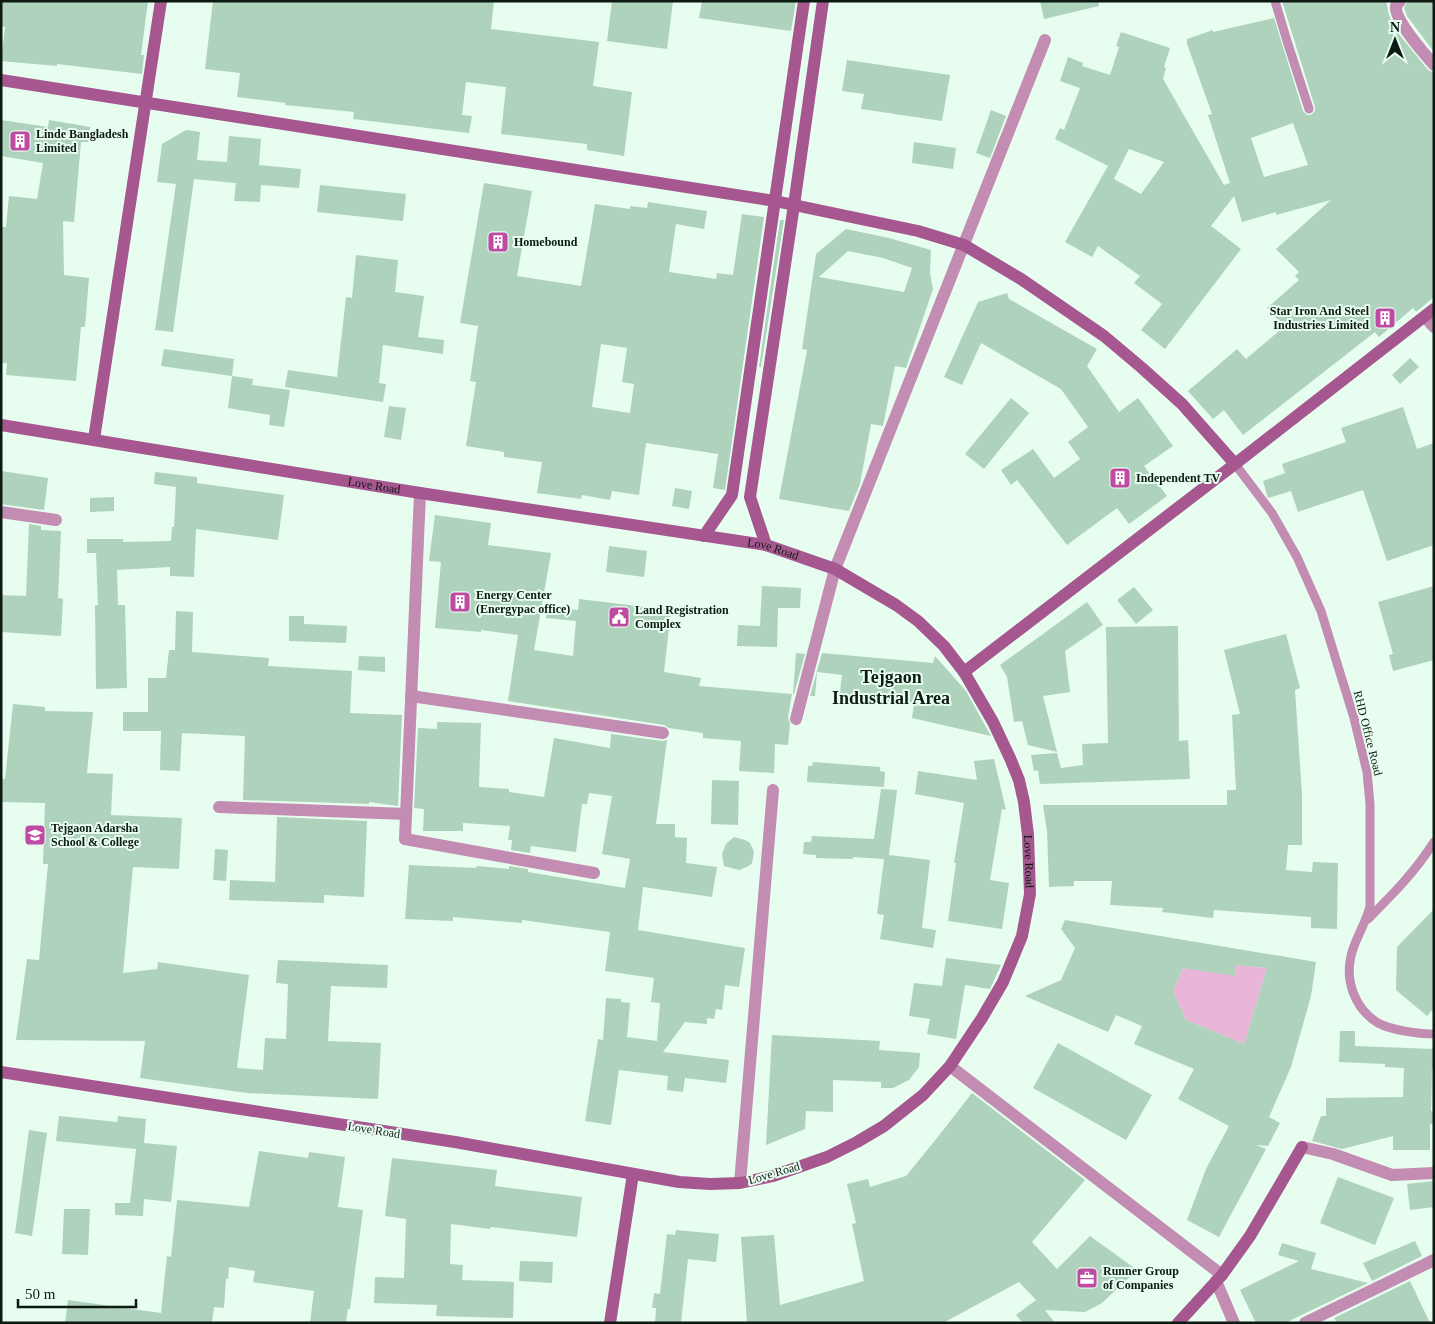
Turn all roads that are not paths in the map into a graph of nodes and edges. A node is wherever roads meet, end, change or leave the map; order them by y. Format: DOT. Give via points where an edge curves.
graph roads {
  1 [pos="161,1"];
  2 [pos="804,1"];
  3 [pos="823,1"];
  4 [pos="1276,1"];
  5 [pos="1400,1"];
  6 [pos="1045,40"];
  7 [pos="1434,66"];
  8 [pos="1,80"];
  9 [pos="145,104"];
  10 [pos="1309,109"];
  11 [pos="775,201"];
  12 [pos="794,205"];
  13 [pos="964,246"];
  14 [pos="1429,313"];
  15 [pos="1434,327"];
  16 [pos="1,425"];
  17 [pos="94,439"];
  18 [pos="1235,464"];
  19 [pos="420,493"];
  20 [pos="732,495"];
  21 [pos="750,497"];
  22 [pos="1,512"];
  23 [pos="56,520"];
  24 [pos="704,536"];
  25 [pos="766,545"];
  26 [pos="835,569"];
  27 [pos="964,672"];
  28 [pos="411,696"];
  29 [pos="796,719"];
  30 [pos="663,733"];
  31 [pos="772,790"];
  32 [pos="219,807"];
  33 [pos="406,814"];
  34 [pos="1434,842"];
  35 [pos="594,873"];
  36 [pos="1367,919"];
  37 [pos="1434,1034"];
  38 [pos="950,1066"];
  39 [pos="1,1072"];
  40 [pos="1302,1147"];
  41 [pos="633,1174"];
  42 [pos="1434,1174"];
  43 [pos="740,1182"];
  44 [pos="1434,1260"];
  45 [pos="1219,1278"];
  46 [pos="610,1323"];
  47 [pos="1178,1323"];
  48 [pos="1234,1323"];
  49 [pos="1306,1323"];
  1 -- 9 [label="main road"];
  2 -- 11 [label="main road"];
  3 -- 12 [label="main road"];
  4 -- 10 [label="lane"];
  5 -- 7 [label="street" via="1396,6 1397,14"];
  6 -- 13 [label="street"];
  8 -- 9 [label="main road"];
  9 -- 11 [label="main road"];
  9 -- 17 [label="main road"];
  11 -- 12 [label="main road"];
  11 -- 20 [label="main road"];
  12 -- 13 [label="main road" via="918,231"];
  12 -- 21 [label="main road"];
  13 -- 18 [label="main road" via="1021,278 1104,336 1182,404"];
  13 -- 26 [label="street"];
  14 -- 15 [label="street"];
  14 -- 18 [label="main road"];
  16 -- 17 [label="main road, Love Road"];
  17 -- 19 [label="main road, Love Road"];
  18 -- 27 [label="main road"];
  18 -- 36 [label="lane, RHD Office Road" via="1272,513 1297,557 1321,611 1354,718 1367,772 1370,804 1370,906"];
  19 -- 24 [label="main road, Love Road"];
  19 -- 28 [label="street"];
  20 -- 21 [label="main road"];
  20 -- 24 [label="main road"];
  21 -- 25 [label="main road"];
  22 -- 23 [label="street"];
  24 -- 25 [label="main road, Love Road"];
  25 -- 26 [label="main road, Love Road"];
  26 -- 27 [label="main road, Love Road" via="896,604 918,621 944,646"];
  26 -- 29 [label="street"];
  27 -- 38 [label="main road, Love Road" via="993,722 1019,780 1028,835 1030,894 1022,936 1003,982"];
  28 -- 30 [label="street"];
  28 -- 33 [label="street"];
  31 -- 43 [label="street"];
  32 -- 33 [label="street"];
  33 -- 35 [label="street" via="405,839"];
  34 -- 36 [label="lane" via="1398,890"];
  36 -- 37 [label="lane, RHD Office Road" via="1350,957 1350,988 1360,1007 1378,1023 1407,1032"];
  38 -- 43 [label="main road, Love Road" via="923,1095 884,1126 857,1142 827,1157 772,1176"];
  38 -- 45 [label="street"];
  39 -- 41 [label="main road, Love Road" via="446,1141"];
  40 -- 42 [label="street" via="1333,1154 1392,1175"];
  40 -- 45 [label="main road" via="1250,1236"];
  41 -- 43 [label="main road, Love Road" via="679,1182"];
  41 -- 46 [label="main road"];
  44 -- 49 [label="street"];
  45 -- 47 [label="main road"];
  45 -- 48 [label="street"];
}
